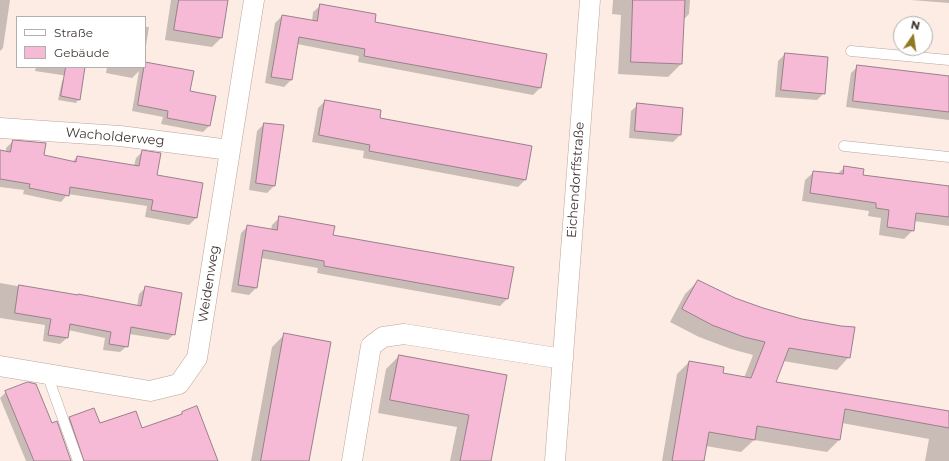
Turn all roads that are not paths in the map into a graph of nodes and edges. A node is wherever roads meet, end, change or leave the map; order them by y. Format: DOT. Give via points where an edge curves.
graph roads {
  1 [pos="254,0"];
  2 [pos="590,0"];
  3 [pos="851,51"];
  4 [pos="949,60"];
  5 [pos="0,128"];
  6 [pos="844,146"];
  7 [pos="230,150"];
  8 [pos="949,157"];
  9 [pos="562,359"];
  10 [pos="0,366"];
  11 [pos="47,374"];
  12 [pos="78,461"];
  13 [pos="352,461"];
  14 [pos="555,461"];
  1 -- 7 [label="street, Weidenweg"];
  2 -- 9 [label="street, Eichendorffstraße"];
  3 -- 4 [label="lane"];
  5 -- 7 [label="street, Wacholderweg" via="120,136"];
  6 -- 8 [label="lane"];
  7 -- 11 [label="street, Weidenweg" via="197,358 179,384 150,391"];
  9 -- 13 [label="street" via="404,334 383,337 371,346"];
  9 -- 14 [label="street, Eichendorffstraße"];
  10 -- 11 [label="street, Weidenweg"];
  11 -- 12 [label="lane"];
}
